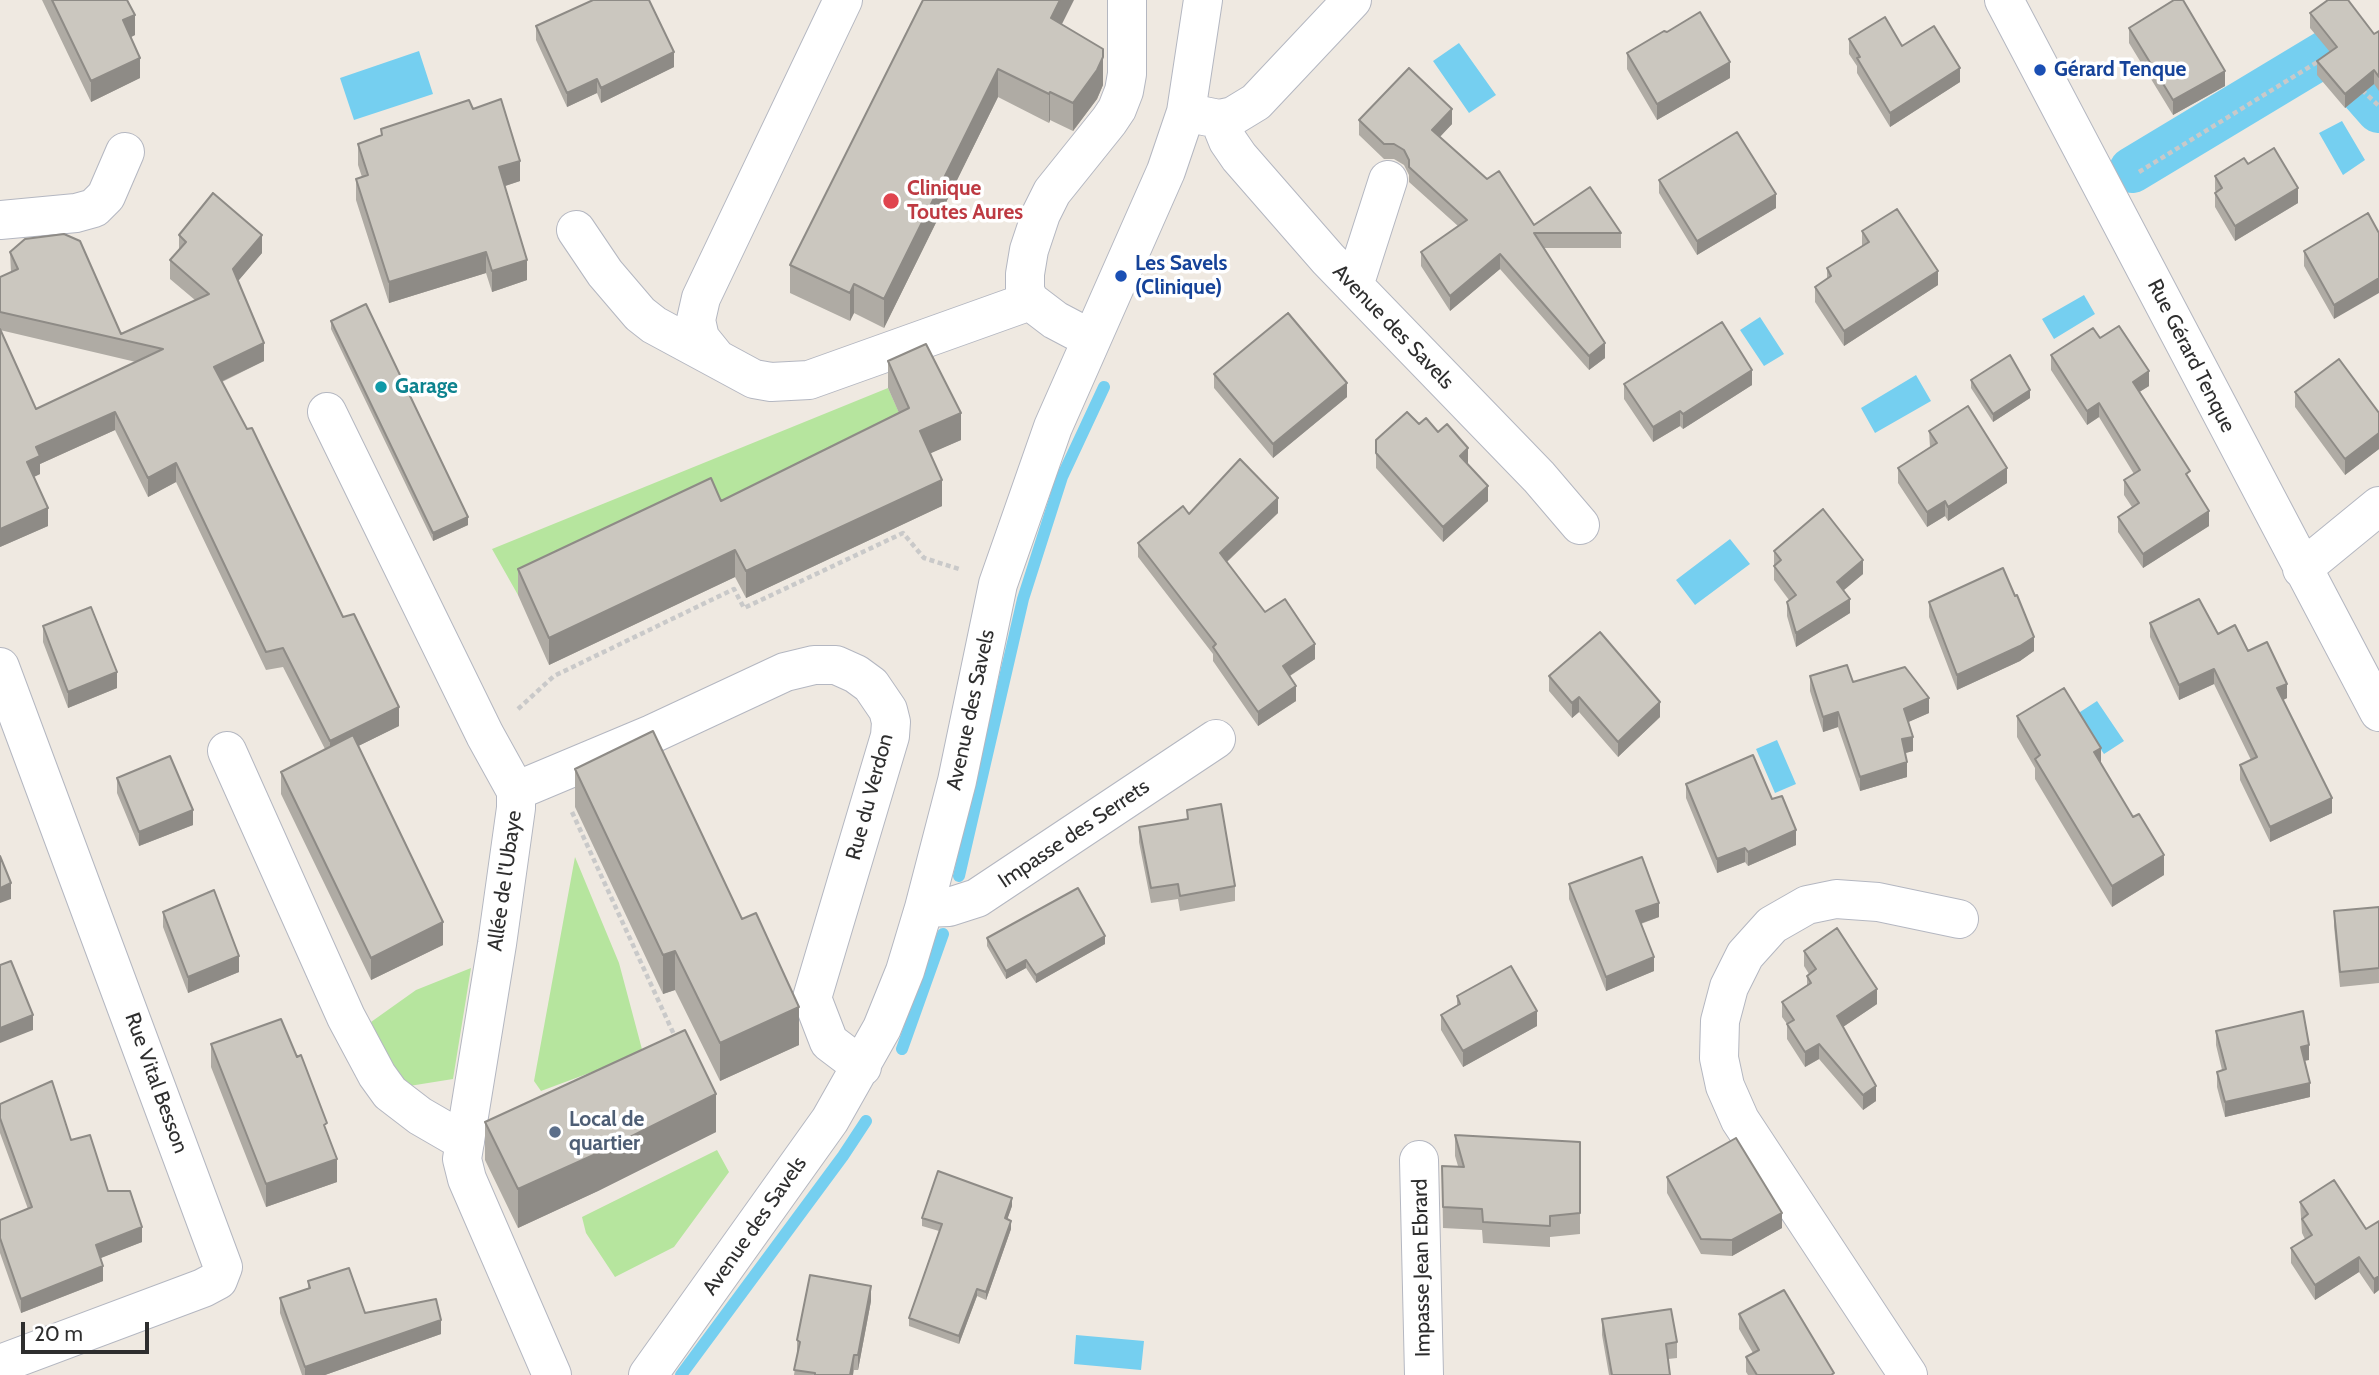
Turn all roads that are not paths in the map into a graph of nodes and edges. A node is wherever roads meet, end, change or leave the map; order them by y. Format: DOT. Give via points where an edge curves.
graph roads {
  1 [pos="843,0"];
  2 [pos="1127,0"];
  3 [pos="1203,0"];
  4 [pos="1352,0"];
  5 [pos="2004,0"];
  6 [pos="1202,115"];
  7 [pos="125,152"];
  8 [pos="1388,180"];
  9 [pos="0,220"];
  10 [pos="576,230"];
  11 [pos="1354,286"];
  12 [pos="1030,301"];
  13 [pos="1091,339"];
  14 [pos="717,359"];
  15 [pos="327,412"];
  16 [pos="2379,506"];
  17 [pos="1580,525"];
  18 [pos="2302,569"];
  19 [pos="0,667"];
  20 [pos="2379,712"];
  21 [pos="1216,739"];
  22 [pos="227,751"];
  23 [pos="516,791"];
  24 [pos="924,908"];
  25 [pos="1959,919"];
  26 [pos="862,1067"];
  27 [pos="465,1142"];
  28 [pos="1419,1160"];
  29 [pos="0,1364"];
  30 [pos="552,1375"];
  31 [pos="648,1375"];
  32 [pos="1424,1375"];
  33 [pos="1908,1375"];
  1 -- 14 [label="street" via="701,298 696,320 700,338"];
  2 -- 12 [label="street" via="1124,91 1117,109 1062,177 1041,214 1025,274"];
  3 -- 6 [label="street, Avenue des Savels"];
  4 -- 6 [label="street" via="1256,102 1233,116"];
  5 -- 18 [label="street, Rue Gérard Tenque"];
  6 -- 11 [label="street, Avenue des Savels"];
  6 -- 13 [label="street, Avenue des Savels" via="1166,171"];
  7 -- 9 [label="street" via="106,196 94,208"];
  8 -- 11 [label="street"];
  10 -- 14 [label="street" via="640,314"];
  11 -- 17 [label="street, Avenue des Savels"];
  12 -- 13 [label="street"];
  12 -- 14 [label="street" via="809,380 754,379"];
  13 -- 24 [label="street, Avenue des Savels" via="1053,427 998,584 957,781"];
  15 -- 23 [label="street, Allée de l'Ubaye"];
  16 -- 18 [label="street"];
  18 -- 20 [label="street, Rue Gérard Tenque"];
  19 -- 29 [label="street, Rue Vital Besson" via="223,1267 218,1280 203,1289"];
  21 -- 24 [label="street, Impasse des Serrets" via="977,898 949,907"];
  22 -- 27 [label="street" via="346,1017 377,1075 390,1093 420,1116"];
  23 -- 26 [label="street, Rue du Verdon" via="785,672 814,664 836,665 871,685 888,710 890,736 812,998 829,1042"];
  23 -- 27 [label="street, Allée de l'Ubaye"];
  24 -- 26 [label="street, Avenue des Savels" via="905,971"];
  25 -- 33 [label="street" via="1878,902 1836,899 1807,905 1773,925 1745,955 1729,987 1720,1021 1719,1058 1740,1120"];
  26 -- 31 [label="street, Avenue des Savels" via="830,1120"];
  27 -- 30 [label="street, Allée de l'Ubaye" via="462,1159 467,1179"];
  28 -- 32 [label="street, Impasse Jean Ebrard"];
}
